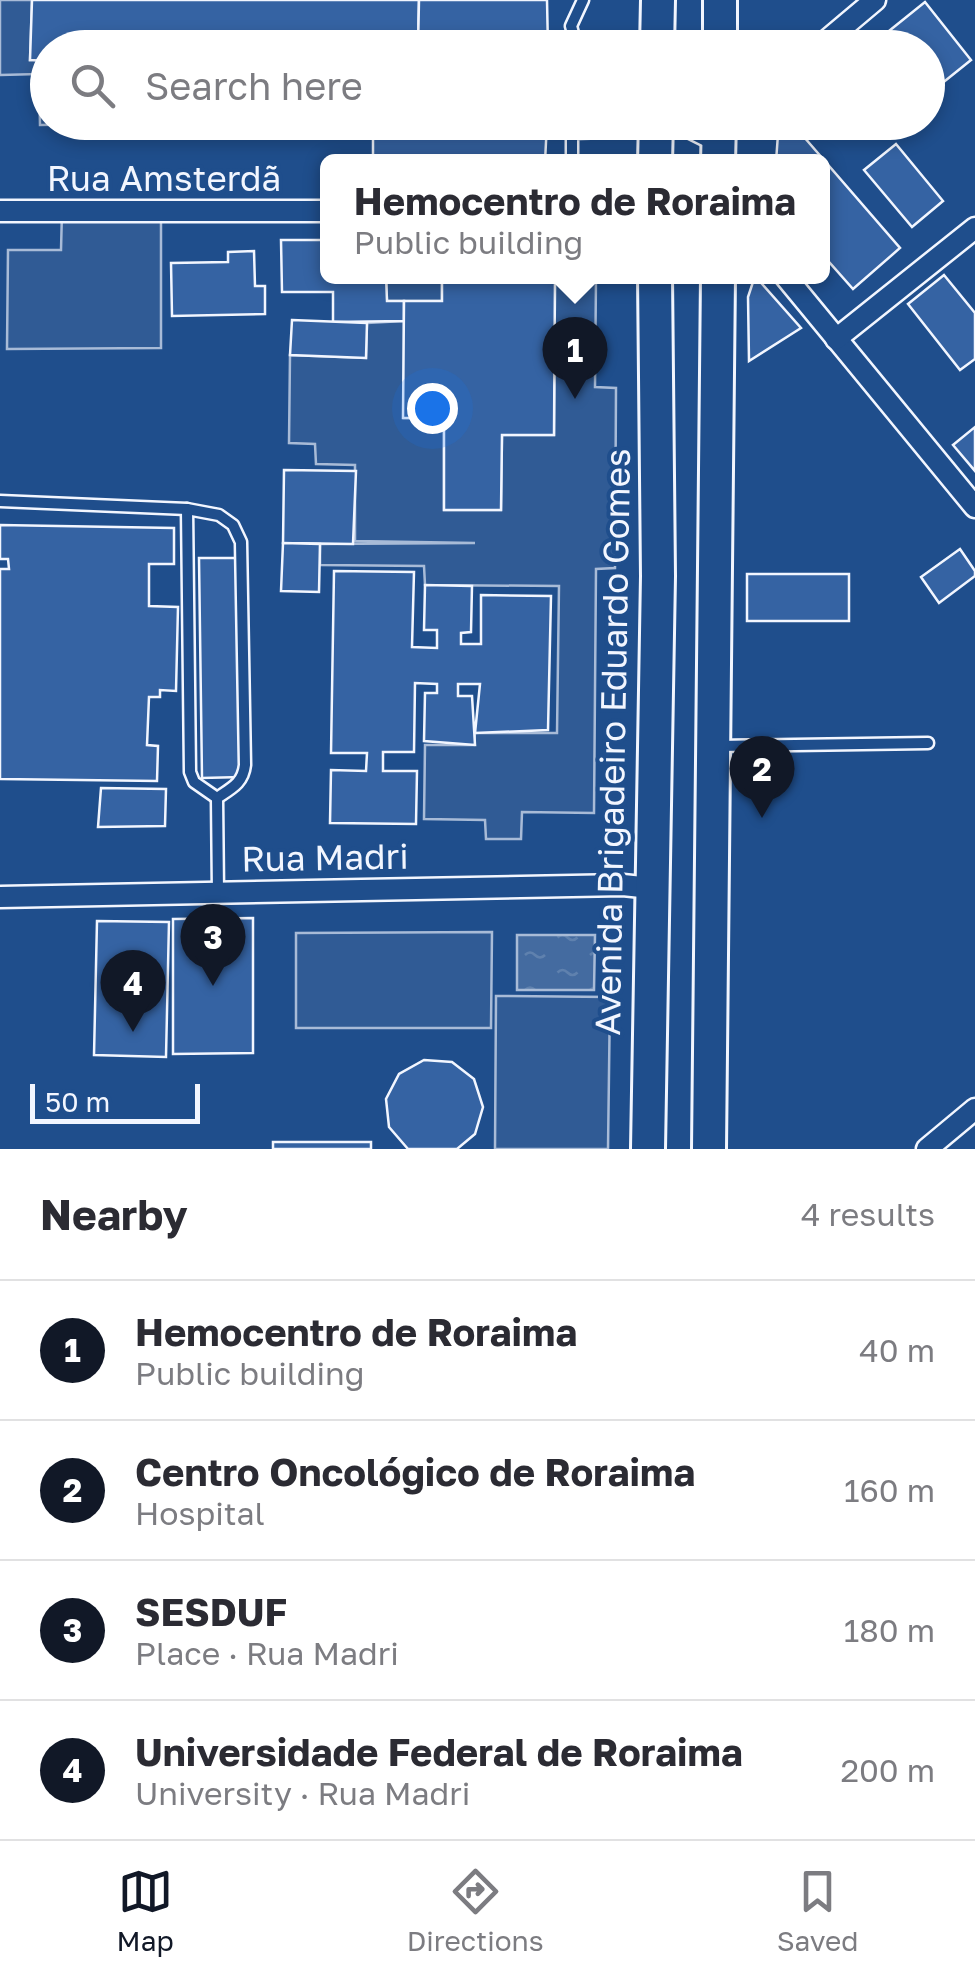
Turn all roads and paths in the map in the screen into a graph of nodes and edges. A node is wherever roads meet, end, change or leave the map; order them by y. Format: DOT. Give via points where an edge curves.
graph roads {
  1 [pos="583,0"];
  2 [pos="658,0"];
  3 [pos="720,0"];
  4 [pos="874,0"];
  5 [pos="572,30"];
  6 [pos="657,30"];
  7 [pos="720,30"];
  8 [pos="839,30"];
  9 [pos="0,211"];
  10 [pos="320,211"];
  11 [pos="975,228"];
  12 [pos="656,284"];
  13 [pos="718,284"];
  14 [pos="791,284"];
  15 [pos="836,339"];
  16 [pos="0,501"];
  17 [pos="975,507"];
  18 [pos="187,508"];
  19 [pos="658,576"];
  20 [pos="714,592"];
  21 [pos="928,743"];
  22 [pos="713,746"];
  23 [pos="217,798"];
  24 [pos="650,888"];
  25 [pos="218,893"];
  26 [pos="0,897"];
  27 [pos="975,1108"];
  28 [pos="648,1149"];
  29 [pos="709,1149"];
  30 [pos="927,1149"];
  1 -- 5 [label="lane"];
  2 -- 6 [label="main road"];
  3 -- 7 [label="main road"];
  4 -- 8 [label="street"];
  9 -- 10 [label="street, Rua Amsterdã"];
  11 -- 15 [label="street"];
  12 -- 19 [label="main road, Avenida Brigadeiro Eduardo Gomes"];
  13 -- 20 [label="main road"];
  14 -- 15 [label="street"];
  15 -- 17 [label="street"];
  16 -- 18 [label="lane"];
  18 -- 23 [label="lane" via="190,772"];
  18 -- 23 [label="lane" via="220,515 241,542 244,777"];
  19 -- 20 [label="main road" via="669,548 687,540 702,550"];
  19 -- 24 [label="main road, Avenida Brigadeiro Eduardo Gomes"];
  20 -- 22 [label="main road"];
  21 -- 22 [label="lane"];
  22 -- 29 [label="main road"];
  23 -- 25 [label="lane"];
  24 -- 25 [label="street, Rua Madri"];
  24 -- 28 [label="main road, Avenida Brigadeiro Eduardo Gomes"];
  25 -- 26 [label="street, Rua Madri"];
  27 -- 30 [label="street"];
}
